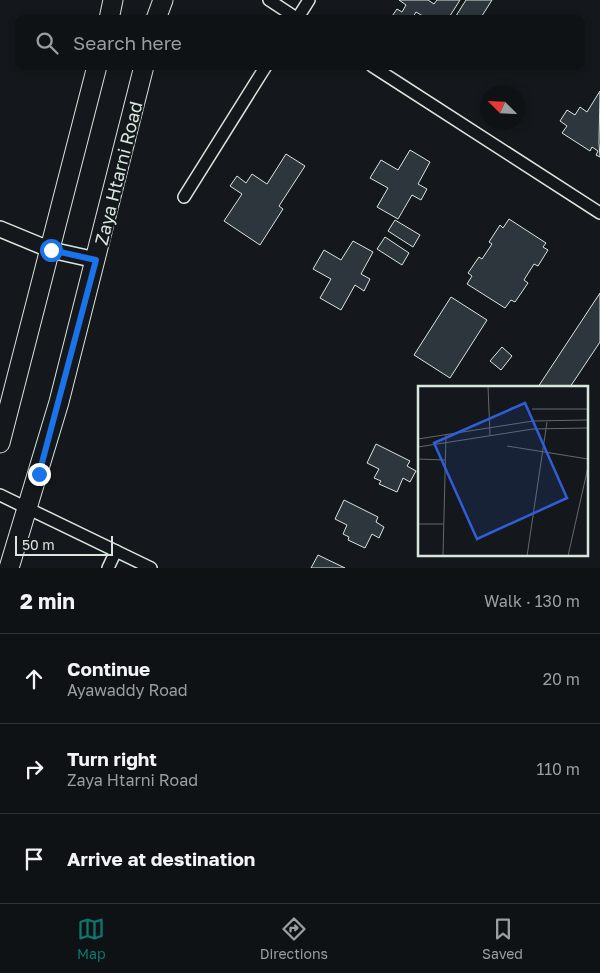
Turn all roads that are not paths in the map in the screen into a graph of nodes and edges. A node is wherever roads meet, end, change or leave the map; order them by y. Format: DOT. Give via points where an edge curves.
graph roads {
  1 [pos="113,0"];
  2 [pos="163,0"];
  3 [pos="269,0"];
  4 [pos="309,0"];
  5 [pos="110,15"];
  6 [pos="157,15"];
  7 [pos="292,15"];
  8 [pos="299,15"];
  9 [pos="96,70"];
  10 [pos="143,70"];
  11 [pos="263,70"];
  12 [pos="378,70"];
  13 [pos="184,197"];
  14 [pos="600,213"];
  15 [pos="0,229"];
  16 [pos="51,250"];
  17 [pos="96,260"];
  18 [pos="0,444"];
  19 [pos="0,495"];
  20 [pos="28,508"];
  21 [pos="116,551"];
  22 [pos="9,568"];
  23 [pos="108,568"];
  24 [pos="151,568"];
  1 -- 5 [label="main road"];
  2 -- 6 [label="main road"];
  3 -- 7 [label="street"];
  4 -- 8 [label="street"];
  9 -- 16 [label="main road"];
  10 -- 17 [label="main road, Zaya Htarni Road"];
  11 -- 13 [label="street"];
  12 -- 14 [label="street"];
  15 -- 16 [label="street"];
  16 -- 17 [label="street"];
  16 -- 18 [label="main road"];
  17 -- 20 [label="main road, Zaya Htarni Road"];
  19 -- 20 [label="street"];
  20 -- 21 [label="street"];
  20 -- 22 [label="main road, Zaya Htarni Road"];
  21 -- 23 [label="street"];
  21 -- 24 [label="street"];
}
